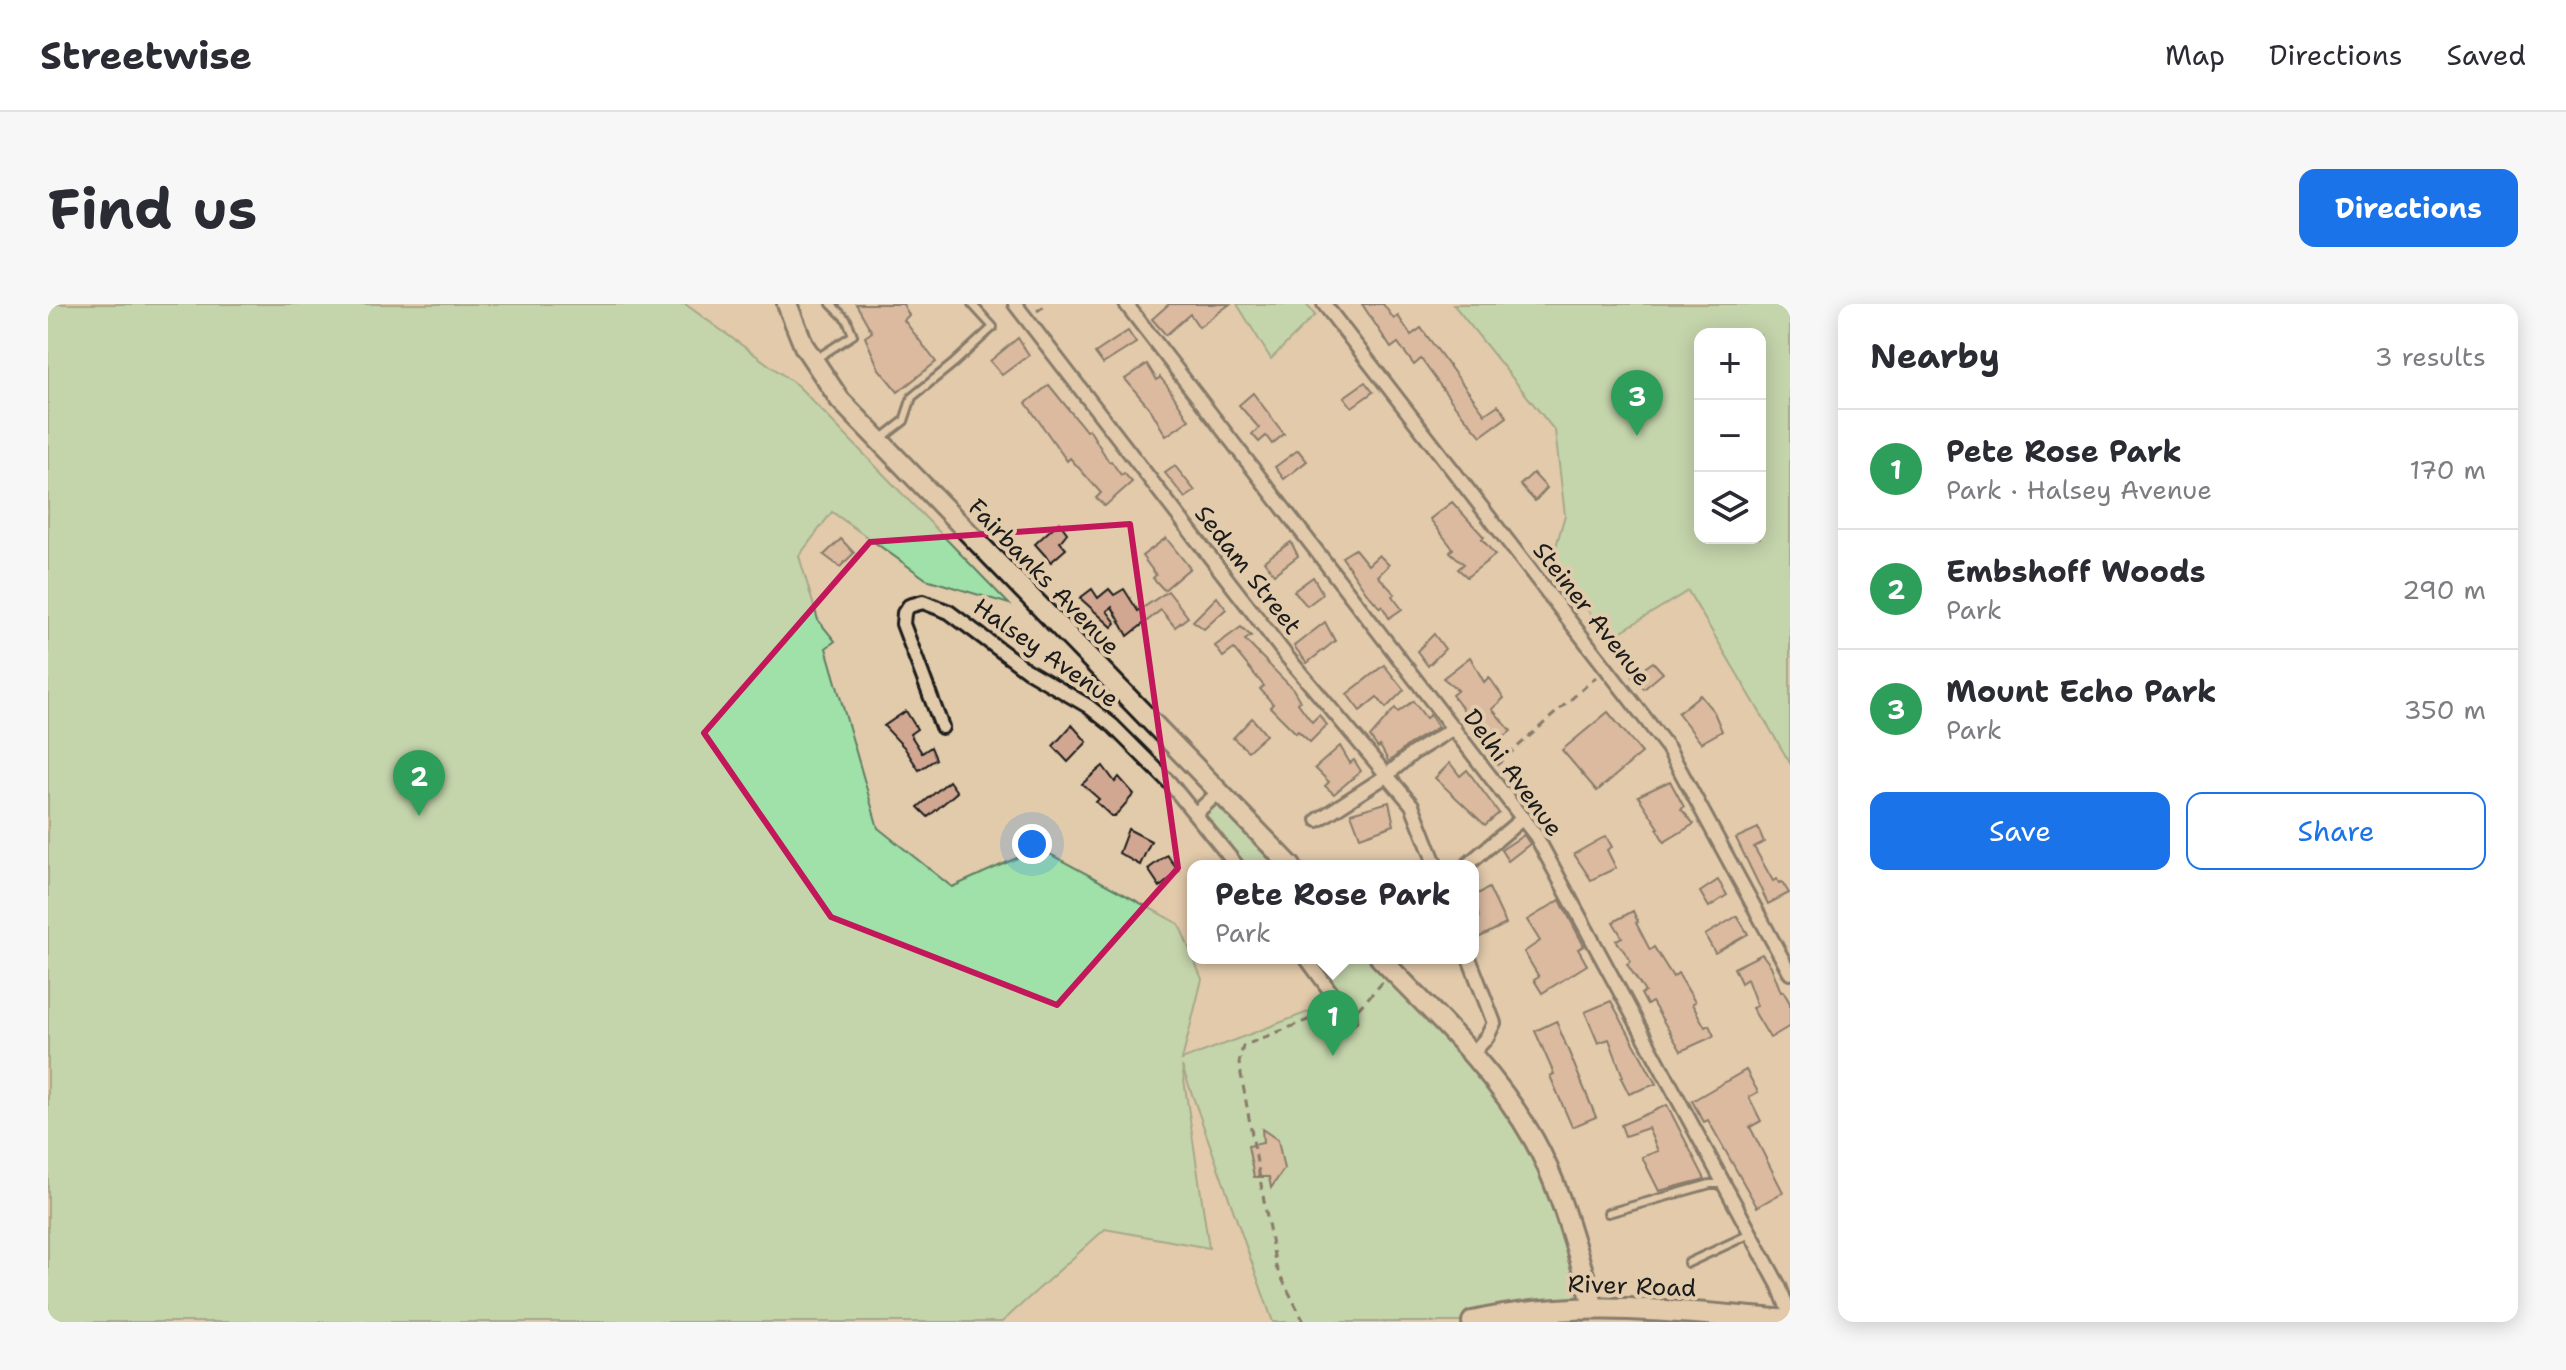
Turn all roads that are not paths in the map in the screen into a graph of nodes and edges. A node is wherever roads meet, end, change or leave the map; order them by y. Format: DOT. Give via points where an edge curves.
graph roads {
  1 [pos="787,304"];
  2 [pos="831,304"];
  3 [pos="972,304"];
  4 [pos="1015,304"];
  5 [pos="1126,304"];
  6 [pos="1324,304"];
  7 [pos="812,361"];
  8 [pos="879,441"];
  9 [pos="942,727"];
  10 [pos="1454,728"];
  11 [pos="1386,776"];
  12 [pos="1219,792"];
  13 [pos="1196,813"];
  14 [pos="1523,818"];
  15 [pos="1318,820"];
  16 [pos="1232,860"];
  17 [pos="1285,860"];
  18 [pos="1434,860"];
  19 [pos="1473,860"];
  20 [pos="1310,964"];
  21 [pos="1386,964"];
  22 [pos="1471,964"];
  23 [pos="1790,973"];
  24 [pos="1350,1018"];
  25 [pos="1473,1053"];
  26 [pos="1724,1184"];
  27 [pos="1608,1213"];
  28 [pos="1750,1234"];
  29 [pos="1688,1263"];
  30 [pos="1594,1307"];
  31 [pos="1790,1318"];
  32 [pos="1473,1322"];
  1 -- 7 [label="street, Fairbanks Avenue"];
  2 -- 7 [label="lane" via="853,335"];
  3 -- 8 [label="lane" via="993,327 912,397 904,421"];
  4 -- 11 [label="street, Sedam Street" via="1288,658"];
  5 -- 10 [label="street, Delhi Avenue"];
  6 -- 23 [label="street, Steiner Avenue" via="1668,748"];
  7 -- 8 [label="street, Fairbanks Avenue"];
  8 -- 12 [label="street, Fairbanks Avenue"];
  9 -- 13 [label="street, Halsey Avenue" via="904,628 904,613 915,603 949,612 1028,671 1088,706"];
  10 -- 11 [label="street"];
  10 -- 14 [label="street, Delhi Avenue"];
  11 -- 15 [label="street"];
  11 -- 18 [label="street, Sedam Street" via="1417,814"];
  12 -- 13 [label="street"];
  12 -- 17 [label="street, Fairbanks Avenue"];
  13 -- 16 [label="street, Halsey Avenue"];
  14 -- 19 [label="street"];
  14 -- 26 [label="street, Delhi Avenue"];
  20 -- 24 [label="street"];
  21 -- 25 [label="street"];
  22 -- 25 [label="street" via="1494,1023"];
  25 -- 30 [label="street" via="1535,1142"];
  26 -- 27 [label="lane"];
  26 -- 28 [label="street, Delhi Avenue"];
  28 -- 29 [label="lane"];
  28 -- 31 [label="street, Delhi Avenue"];
  30 -- 31 [label="main road, River Road"];
  30 -- 32 [label="main road, River Road"];
}
